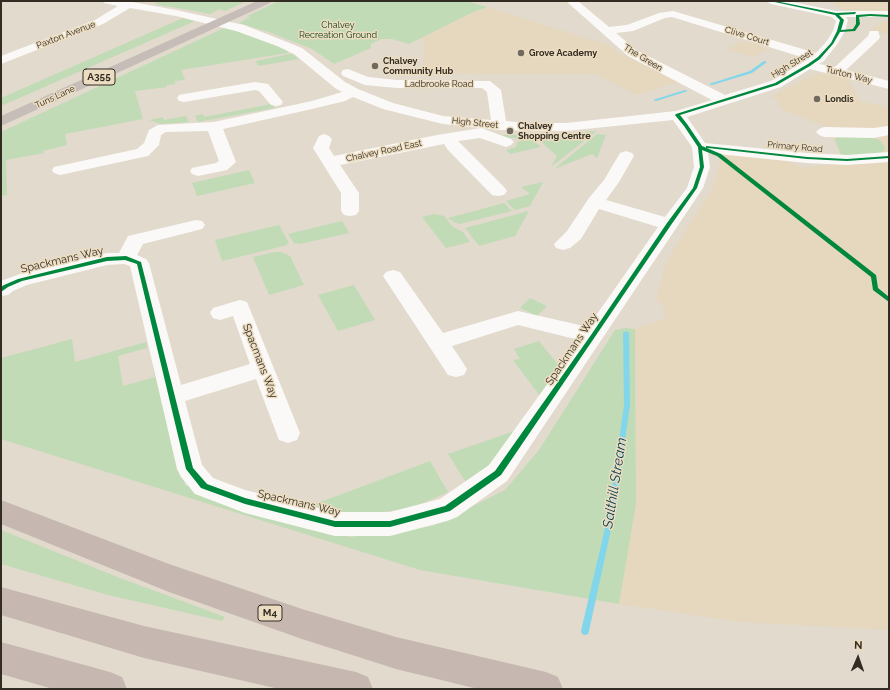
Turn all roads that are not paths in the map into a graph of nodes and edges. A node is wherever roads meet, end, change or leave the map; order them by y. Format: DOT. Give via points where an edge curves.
graph roads {
  1 [pos="108,1"];
  2 [pos="253,1"];
  3 [pos="266,1"];
  4 [pos="571,1"];
  5 [pos="771,1"];
  6 [pos="128,5"];
  7 [pos="828,9"];
  8 [pos="234,13"];
  9 [pos="855,13"];
  10 [pos="889,14"];
  11 [pos="193,31"];
  12 [pos="607,31"];
  13 [pos="836,36"];
  14 [pos="874,36"];
  15 [pos="861,41"];
  16 [pos="1,60"];
  17 [pos="814,61"];
  18 [pos="841,68"];
  19 [pos="348,73"];
  20 [pos="889,85"];
  21 [pos="353,92"];
  22 [pos="183,97"];
  23 [pos="725,101"];
  24 [pos="279,106"];
  25 [pos="1,114"];
  26 [pos="677,116"];
  27 [pos="443,120"];
  28 [pos="1,122"];
  29 [pos="214,126"];
  30 [pos="499,126"];
  31 [pos="824,132"];
  32 [pos="883,135"];
  33 [pos="324,139"];
  34 [pos="442,139"];
  35 [pos="506,142"];
  36 [pos="700,147"];
  37 [pos="626,156"];
  38 [pos="889,157"];
  39 [pos="331,162"];
  40 [pos="59,169"];
  41 [pos="198,171"];
  42 [pos="498,191"];
  43 [pos="595,202"];
  44 [pos="350,211"];
  45 [pos="669,224"];
  46 [pos="196,225"];
  47 [pos="563,244"];
  48 [pos="126,258"];
  49 [pos="393,276"];
  50 [pos="3,285"];
  51 [pos="220,313"];
  52 [pos="593,336"];
  53 [pos="438,342"];
  54 [pos="263,368"];
  55 [pos="456,369"];
  56 [pos="172,396"];
  57 [pos="288,433"];
  58 [pos="1,512"];
  59 [pos="1,601"];
  60 [pos="1,658"];
  61 [pos="110,689"];
  62 [pos="356,689"];
  63 [pos="546,689"];
  1 -- 6 [label="street, High Street"];
  2 -- 8 [label="main road, A355"];
  3 -- 8 [label="main road, A355"];
  4 -- 12 [label="street, The Green"];
  5 -- 7 [label="street"];
  6 -- 16 [label="street, Paxton Avenue" via="99,22"];
  6 -- 21 [label="street, High Street" via="208,20 281,43 298,51 340,85"];
  7 -- 9 [label="street"];
  7 -- 13 [label="street" via="842,20"];
  8 -- 11 [label="main road, A355"];
  9 -- 10 [label="street"];
  9 -- 13 [label="street" via="858,24 854,30"];
  11 -- 25 [label="main road, Tuns Lane / A355"];
  11 -- 28 [label="main road, Tuns Lane / A355"];
  12 -- 17 [label="street, Clive Court" via="629,28 663,15 670,9"];
  12 -- 23 [label="street, The Green" via="632,53"];
  13 -- 15 [label="street"];
  13 -- 17 [label="street, High Street"];
  14 -- 15 [label="street"];
  15 -- 18 [label="street"];
  17 -- 20 [label="street, Turton Way"];
  17 -- 23 [label="street, High Street" via="776,84"];
  19 -- 30 [label="street, Ladbrooke Road" via="365,81 397,84 485,84 494,90"];
  21 -- 24 [label="street" via="312,105"];
  21 -- 27 [label="street, High Street" via="388,106"];
  22 -- 24 [label="street" via="255,86 263,87"];
  23 -- 26 [label="street, High Street"];
  24 -- 29 [label="street"];
  26 -- 30 [label="street, High Street" via="566,127"];
  26 -- 36 [label="street, Spackmans Way"];
  27 -- 30 [label="street, High Street"];
  27 -- 34 [label="street, Chalvey Road East"];
  29 -- 40 [label="street" via="163,128 154,133 151,145 142,153"];
  29 -- 41 [label="street" via="228,162 221,167"];
  31 -- 32 [label="street"];
  33 -- 39 [label="street, Chalvey Road East" via="321,148"];
  34 -- 35 [label="street, Chalvey Road East" via="481,133"];
  34 -- 39 [label="street, Chalvey Road East"];
  34 -- 42 [label="street" via="454,147"];
  36 -- 38 [label="street, Primary Road" via="807,158 846,160"];
  36 -- 45 [label="street, Spackmans Way" via="702,168 695,188"];
  37 -- 43 [label="street" via="611,182"];
  39 -- 44 [label="street, Chalvey Road East" via="350,193"];
  43 -- 45 [label="street"];
  43 -- 47 [label="street" via="574,235"];
  45 -- 52 [label="street, Spackmans Way"];
  46 -- 48 [label="street" via="135,240"];
  48 -- 50 [label="street, Spackmans Way" via="107,259"];
  48 -- 56 [label="street, Spackmans Way" via="139,263"];
  49 -- 53 [label="street"];
  51 -- 54 [label="street, Spacmans Way" via="240,308"];
  52 -- 53 [label="street" via="518,318"];
  52 -- 56 [label="street, Spackmans Way" via="498,473 447,509 390,524 335,524 245,501 204,486 190,469"];
  53 -- 55 [label="street"];
  54 -- 56 [label="street"];
  54 -- 57 [label="street, Spacmans Way"];
  58 -- 63 [label="highway, M4" via="169,578 302,624 396,653"];
  59 -- 62 [label="highway" via="144,642"];
  60 -- 61 [label="highway"];
}
